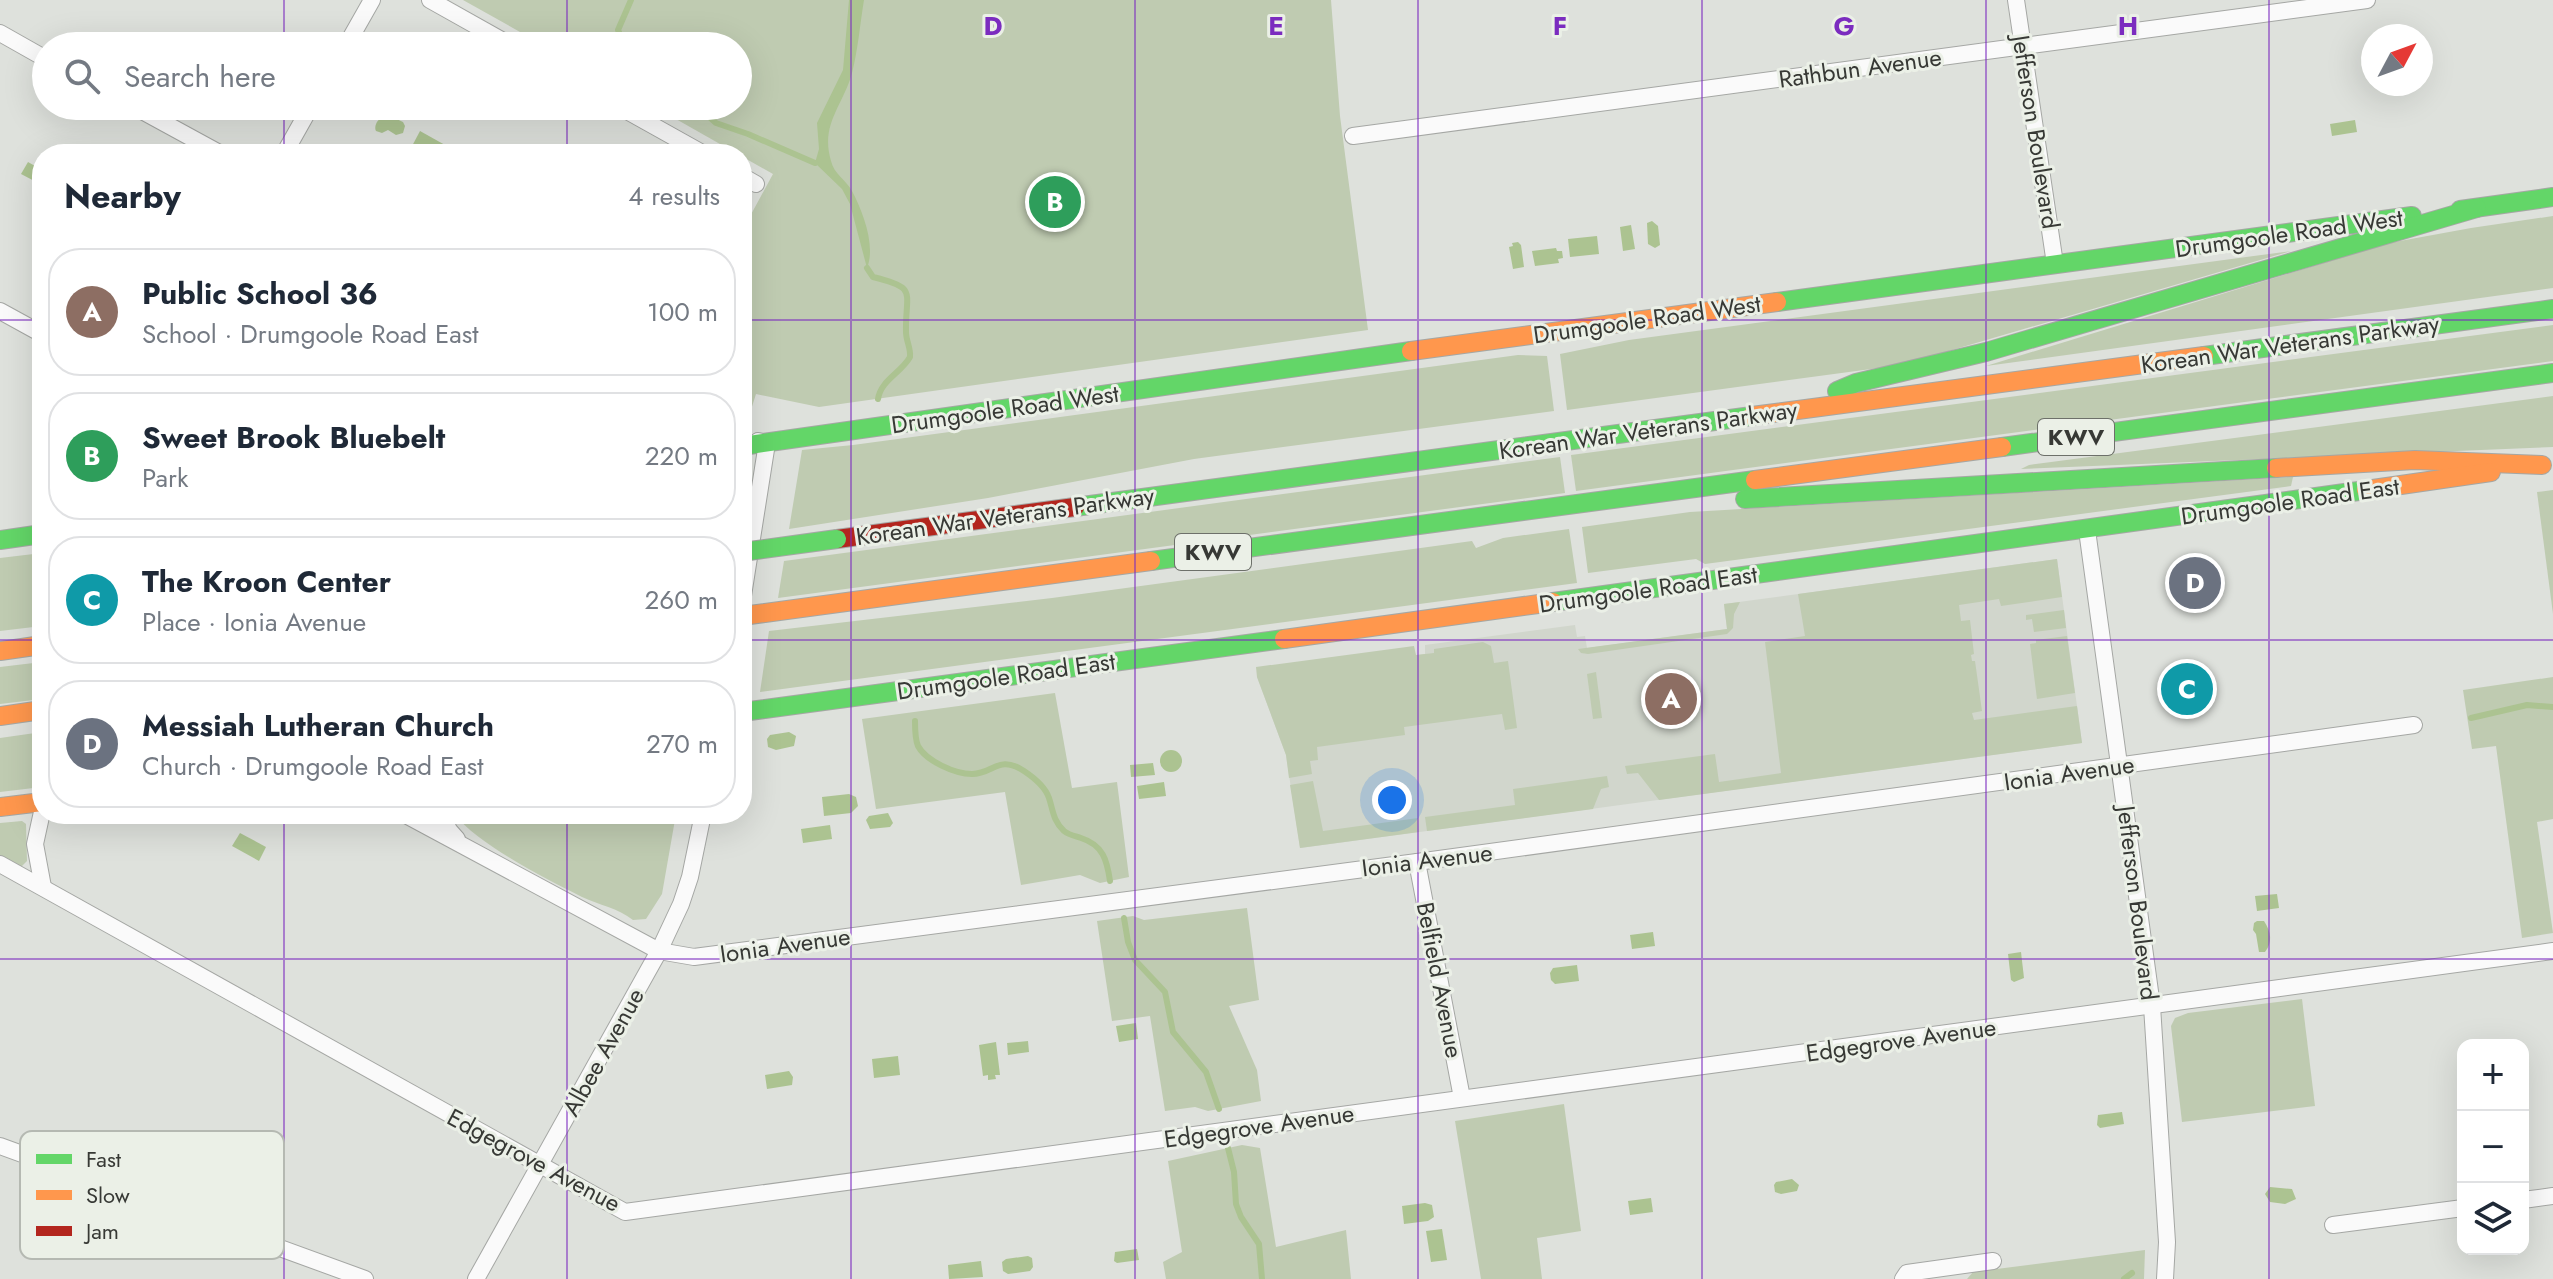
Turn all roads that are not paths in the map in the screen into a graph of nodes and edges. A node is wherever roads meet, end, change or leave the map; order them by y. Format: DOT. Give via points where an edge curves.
graph roads {
  1 [pos="372,0"];
  2 [pos="430,0"];
  3 [pos="2016,0"];
  4 [pos="2367,0"];
  5 [pos="354,32"];
  6 [pos="487,32"];
  7 [pos="0,33"];
  8 [pos="2022,46"];
  9 [pos="32,51"];
  10 [pos="159,120"];
  11 [pos="303,120"];
  12 [pos="643,120"];
  13 [pos="1353,136"];
  14 [pos="203,144"];
  15 [pos="290,144"];
  16 [pos="686,144"];
  17 [pos="2553,197"];
  18 [pos="2477,208"];
  19 [pos="2055,264"];
  20 [pos="2553,309"];
  21 [pos="0,311"];
  22 [pos="32,329"];
  23 [pos="2553,373"];
  24 [pos="1787,412"];
  25 [pos="752,441"];
  26 [pos="767,443"];
  27 [pos="752,445"];
  28 [pos="2548,464"];
  29 [pos="1599,501"];
  30 [pos="2087,530"];
  31 [pos="32,535"];
  32 [pos="752,538"];
  33 [pos="0,540"];
  34 [pos="752,551"];
  35 [pos="752,615"];
  36 [pos="32,646"];
  37 [pos="0,651"];
  38 [pos="32,711"];
  39 [pos="752,711"];
  40 [pos="0,716"];
  41 [pos="2414,725"];
  42 [pos="2120,766"];
  43 [pos="32,803"];
  44 [pos="0,807"];
  45 [pos="39,824"];
  46 [pos="423,824"];
  47 [pos="446,824"];
  48 [pos="701,824"];
  49 [pos="464,846"];
  50 [pos="1417,862"];
  51 [pos="0,864"];
  52 [pos="43,887"];
  53 [pos="659,951"];
  54 [pos="2553,951"];
  55 [pos="2152,1006"];
  56 [pos="1462,1098"];
  57 [pos="0,1146"];
  58 [pos="20,1153"];
  59 [pos="541,1166"];
  60 [pos="2553,1196"];
  61 [pos="2529,1199"];
  62 [pos="2457,1209"];
  63 [pos="2333,1225"];
  64 [pos="284,1249"];
  65 [pos="1993,1261"];
  66 [pos="365,1279"];
  67 [pos="476,1279"];
  68 [pos="1903,1279"];
  69 [pos="2165,1279"];
  1 -- 5 [label="street"];
  2 -- 6 [label="street"];
  3 -- 8 [label="street, Jefferson Boulevard"];
  4 -- 8 [label="street, Rathbun Avenue"];
  7 -- 9 [label="street"];
  8 -- 13 [label="street, Rathbun Avenue"];
  8 -- 19 [label="street, Jefferson Boulevard"];
  10 -- 14 [label="street"];
  11 -- 15 [label="street"];
  12 -- 16 [label="street"];
  17 -- 18 [label="main road, Drumgoole Road West"];
  18 -- 19 [label="main road, Drumgoole Road West"];
  18 -- 24 [label="main road" via="1986,352 1856,383"];
  19 -- 26 [label="main road, Drumgoole Road West"];
  20 -- 24 [label="main road, Korean War Veterans Parkway"];
  21 -- 22 [label="street"];
  23 -- 29 [label="main road, KWV"];
  24 -- 34 [label="main road, Korean War Veterans Parkway, bridge"];
  25 -- 26 [label="street"];
  26 -- 27 [label="main road, Drumgoole Road West"];
  26 -- 32 [label="street"];
  28 -- 29 [label="main road" via="2415,460 1739,500"];
  28 -- 30 [label="main road, Drumgoole Road East"];
  29 -- 35 [label="main road, KWV"];
  30 -- 39 [label="main road, Drumgoole Road East"];
  30 -- 42 [label="street, Jefferson Boulevard"];
  31 -- 33 [label="main road"];
  36 -- 37 [label="main road"];
  38 -- 40 [label="main road"];
  41 -- 42 [label="street, Ionia Avenue"];
  42 -- 50 [label="street, Ionia Avenue"];
  42 -- 55 [label="street, Jefferson Boulevard"];
  43 -- 44 [label="main road"];
  45 -- 52 [label="street" via="35,844"];
  46 -- 49 [label="street, Ionia Avenue"];
  47 -- 49 [label="street, Ionia Avenue"];
  48 -- 53 [label="street, Albee Avenue" via="690,877"];
  49 -- 53 [label="street, Ionia Avenue"];
  50 -- 53 [label="street, Ionia Avenue" via="694,957"];
  50 -- 56 [label="street, Belfield Avenue"];
  51 -- 52 [label="street, Edgegrove Avenue"];
  52 -- 59 [label="street, Edgegrove Avenue"];
  53 -- 59 [label="street, Albee Avenue"];
  54 -- 55 [label="street, Edgegrove Avenue"];
  55 -- 56 [label="street, Edgegrove Avenue"];
  55 -- 69 [label="street, Jefferson Boulevard"];
  56 -- 59 [label="street, Edgegrove Avenue" via="625,1212"];
  57 -- 58 [label="street"];
  59 -- 67 [label="street, Albee Avenue"];
  60 -- 61 [label="street"];
  62 -- 63 [label="street"];
  64 -- 66 [label="street"];
  65 -- 68 [label="street" via="1907,1273"];
}
